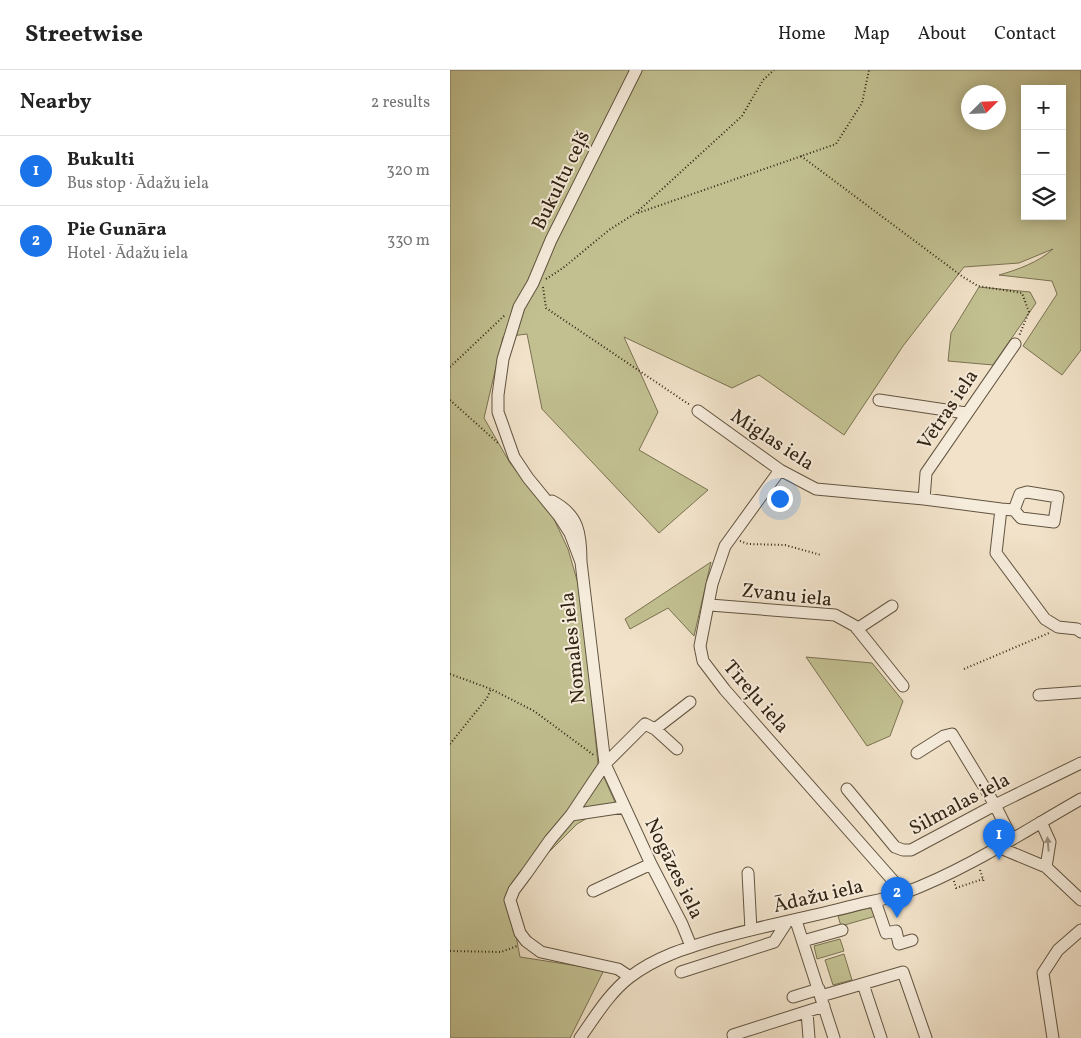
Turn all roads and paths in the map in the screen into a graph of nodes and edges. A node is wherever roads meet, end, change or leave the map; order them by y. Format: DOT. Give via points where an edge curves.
graph roads {
  1 [pos="636,70"];
  2 [pos="774,70"];
  3 [pos="869,70"];
  4 [pos="801,156"];
  5 [pos="636,213"];
  6 [pos="519,306"];
  7 [pos="1015,344"];
  8 [pos="450,367"];
  9 [pos="450,400"];
  10 [pos="879,400"];
  11 [pos="698,411"];
  12 [pos="966,414"];
  13 [pos="510,448"];
  14 [pos="780,470"];
  15 [pos="924,499"];
  16 [pos="1001,509"];
  17 [pos="1014,510"];
  18 [pos="731,538"];
  19 [pos="821,555"];
  20 [pos="710,605"];
  21 [pos="892,606"];
  22 [pos="1058,627"];
  23 [pos="858,629"];
  24 [pos="1081,632"];
  25 [pos="964,668"];
  26 [pos="450,674"];
  27 [pos="903,686"];
  28 [pos="490,688"];
  29 [pos="1081,692"];
  30 [pos="1039,695"];
  31 [pos="690,702"];
  32 [pos="655,729"];
  33 [pos="450,744"];
  34 [pos="677,749"];
  35 [pos="917,753"];
  36 [pos="1081,763"];
  37 [pos="605,764"];
  38 [pos="847,788"];
  39 [pos="1081,799"];
  40 [pos="995,805"];
  41 [pos="624,807"];
  42 [pos="571,815"];
  43 [pos="1041,822"];
  44 [pos="1012,839"];
  45 [pos="998,847"];
  46 [pos="976,858"];
  47 [pos="651,864"];
  48 [pos="1046,867"];
  49 [pos="951,871"];
  50 [pos="748,873"];
  51 [pos="593,891"];
  52 [pos="904,893"];
  53 [pos="1081,900"];
  54 [pos="875,901"];
  55 [pos="792,921"];
  56 [pos="751,930"];
  57 [pos="842,930"];
  58 [pos="1081,930"];
  59 [pos="912,940"];
  60 [pos="526,941"];
  61 [pos="803,941"];
  62 [pos="691,946"];
  63 [pos="450,951"];
  64 [pos="681,972"];
  65 [pos="630,977"];
  66 [pos="863,984"];
  67 [pos="793,997"];
  68 [pos="821,997"];
  69 [pos="807,1012"];
  70 [pos="731,1037"];
  71 [pos="580,1038"];
  72 [pos="809,1038"];
  73 [pos="834,1038"];
  74 [pos="881,1038"];
  75 [pos="926,1038"];
  76 [pos="1052,1038"];
  1 -- 6 [label="street, Bukultu ceļš"];
  2 -- 5 [label="path" via="763,80 742,116"];
  3 -- 4 [label="path" via="862,103 836,144"];
  4 -- 5 [label="path"];
  4 -- 7 [label="path" via="963,277 978,286 1022,293 1029,312"];
  5 -- 11 [label="path" via="542,282 546,308"];
  6 -- 8 [label="path"];
  6 -- 13 [label="street, Bukultu ceļš" via="503,359 498,395 498,412"];
  7 -- 12 [label="street, Vētras iela"];
  9 -- 13 [label="path" via="504,448"];
  10 -- 12 [label="street"];
  11 -- 14 [label="street, Miglas iela"];
  12 -- 15 [label="street, Vētras iela" via="926,473"];
  13 -- 37 [label="street, Nomales iela" via="523,471 570,533 581,562"];
  14 -- 15 [label="street, Miglas iela" via="816,489"];
  14 -- 18 [label="street, Tīreļu iela"];
  15 -- 16 [label="street, Miglas iela"];
  16 -- 17 [label="street, Miglas iela"];
  16 -- 22 [label="street" via="996,553 1045,619"];
  18 -- 19 [label="path" via="748,544 785,545"];
  18 -- 20 [label="street, Tīreļu iela" via="712,584"];
  20 -- 23 [label="street, Zvanu iela" via="835,615"];
  20 -- 52 [label="street, Tīreļu iela" via="700,646 703,661"];
  21 -- 23 [label="street"];
  22 -- 24 [label="street"];
  22 -- 25 [label="path"];
  23 -- 27 [label="street, Zvanu iela"];
  26 -- 28 [label="path"];
  28 -- 33 [label="path" via="487,698"];
  28 -- 37 [label="path" via="534,712"];
  29 -- 30 [label="street"];
  31 -- 32 [label="street"];
  32 -- 34 [label="street"];
  32 -- 37 [label="street" via="646,724"];
  35 -- 40 [label="street" via="952,734"];
  36 -- 40 [label="street, Silmalas iela"];
  37 -- 41 [label="street, Nomales iela"];
  37 -- 42 [label="street"];
  38 -- 40 [label="street, Silmalas iela" via="895,847 903,850 911,850"];
  39 -- 43 [label="street, Ādažu iela"];
  40 -- 44 [label="street"];
  41 -- 42 [label="street"];
  41 -- 47 [label="street, Nogāzes iela"];
  42 -- 60 [label="street" via="514,890 510,900 520,933"];
  43 -- 44 [label="street, Ādažu iela"];
  48 -- 43 [label="street, one-way" via="1050,842"];
  44 -- 45 [label="street, Ādažu iela"];
  45 -- 46 [label="street, Ādažu iela"];
  45 -- 48 [label="street"];
  46 -- 49 [label="street, Ādažu iela"];
  46 -- 49 [label="path" via="983,881 956,888"];
  47 -- 51 [label="street"];
  47 -- 62 [label="street, Nogāzes iela"];
  48 -- 53 [label="street"];
  49 -- 52 [label="street, Ādažu iela"];
  50 -- 56 [label="street"];
  52 -- 54 [label="street, Ādažu iela"];
  54 -- 55 [label="street, Ādažu iela"];
  54 -- 59 [label="street" via="886,933 896,931 899,944"];
  55 -- 56 [label="street, Ādažu iela"];
  55 -- 61 [label="street"];
  55 -- 64 [label="street" via="774,942"];
  56 -- 62 [label="street, Ādažu iela"];
  57 -- 61 [label="street"];
  58 -- 76 [label="street" via="1058,950 1043,973"];
  60 -- 63 [label="path" via="501,952"];
  60 -- 65 [label="street" via="541,952 618,969"];
  61 -- 68 [label="street"];
  62 -- 65 [label="street, Ādažu iela" via="661,958"];
  65 -- 71 [label="street, Ādažu iela" via="613,992"];
  66 -- 68 [label="street"];
  66 -- 74 [label="street"];
  66 -- 75 [label="street" via="903,972"];
  67 -- 68 [label="street"];
  68 -- 69 [label="street"];
  68 -- 73 [label="street"];
  69 -- 70 [label="street"];
  69 -- 72 [label="street"];
}
